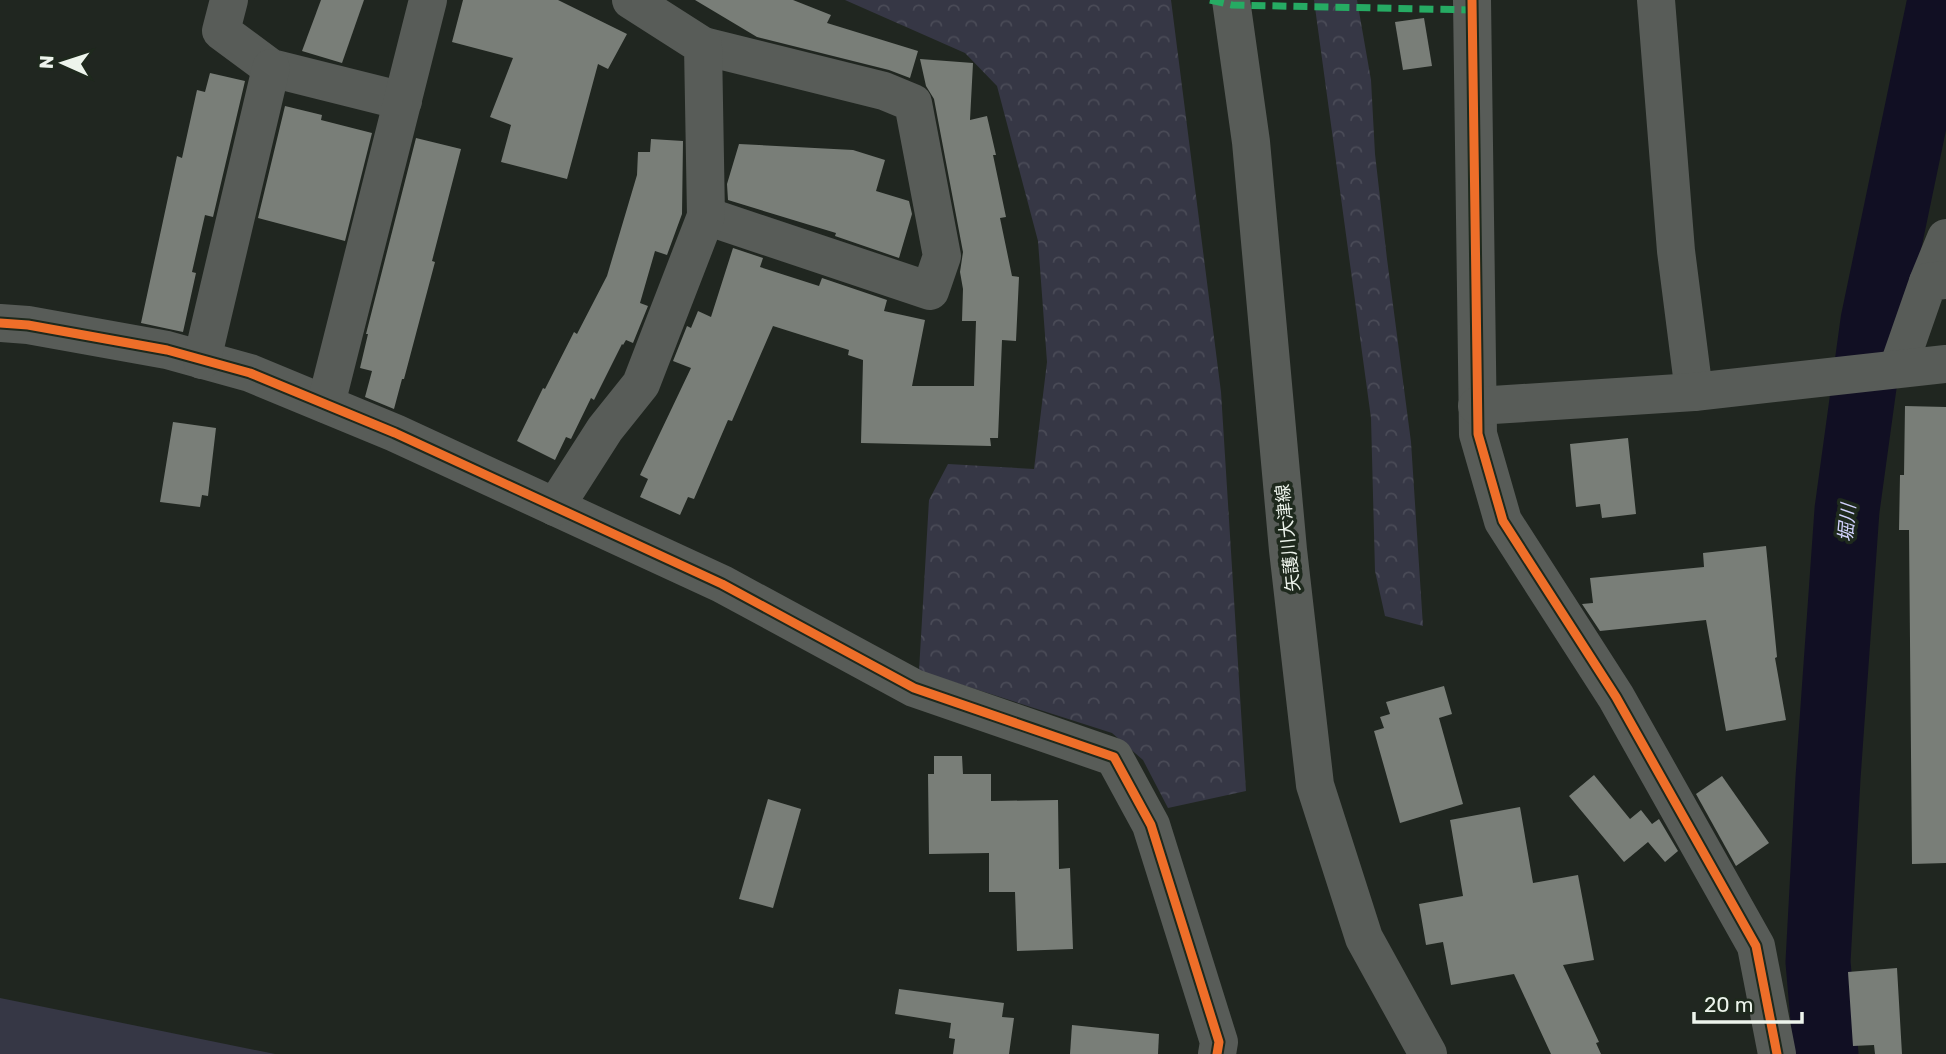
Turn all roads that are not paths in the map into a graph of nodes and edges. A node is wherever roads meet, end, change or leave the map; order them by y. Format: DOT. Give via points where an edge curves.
graph roads {
  1 [pos="229,0"];
  2 [pos="428,0"];
  3 [pos="631,0"];
  4 [pos="1231,0"];
  5 [pos="1472,0"];
  6 [pos="1657,0"];
  7 [pos="703,46"];
  8 [pos="271,68"];
  9 [pos="403,100"];
  10 [pos="706,216"];
  11 [pos="1946,238"];
  12 [pos="1937,281"];
  13 [pos="0,323"];
  14 [pos="202,360"];
  15 [pos="1946,364"];
  16 [pos="1898,368"];
  17 [pos="1694,392"];
  18 [pos="326,404"];
  19 [pos="1477,406"];
  20 [pos="555,507"];
  21 [pos="1217,1054"];
  22 [pos="1428,1054"];
  23 [pos="1777,1054"];
  1 -- 8 [label="street" via="221,31"];
  2 -- 9 [label="street"];
  3 -- 7 [label="street"];
  4 -- 22 [label="street, 矢護川大津線" via="1251,142 1288,550 1315,785 1364,938"];
  5 -- 19 [label="street"];
  6 -- 17 [label="street" via="1676,251"];
  7 -- 10 [label="street"];
  7 -- 10 [label="street" via="884,91 913,103 942,256 930,291"];
  8 -- 9 [label="street"];
  8 -- 14 [label="street"];
  9 -- 18 [label="street"];
  10 -- 20 [label="street" via="641,384 605,429"];
  11 -- 12 [label="street"];
  12 -- 16 [label="street"];
  13 -- 14 [label="street" via="167,350"];
  14 -- 18 [label="street" via="250,373"];
  15 -- 16 [label="street"];
  16 -- 17 [label="street"];
  17 -- 19 [label="street"];
  18 -- 20 [label="street"];
  19 -- 23 [label="street" via="1478,434 1503,521 1616,697 1756,946"];
  20 -- 21 [label="street" via="722,584 914,688 1114,757 1151,825 1219,1042"];
}
